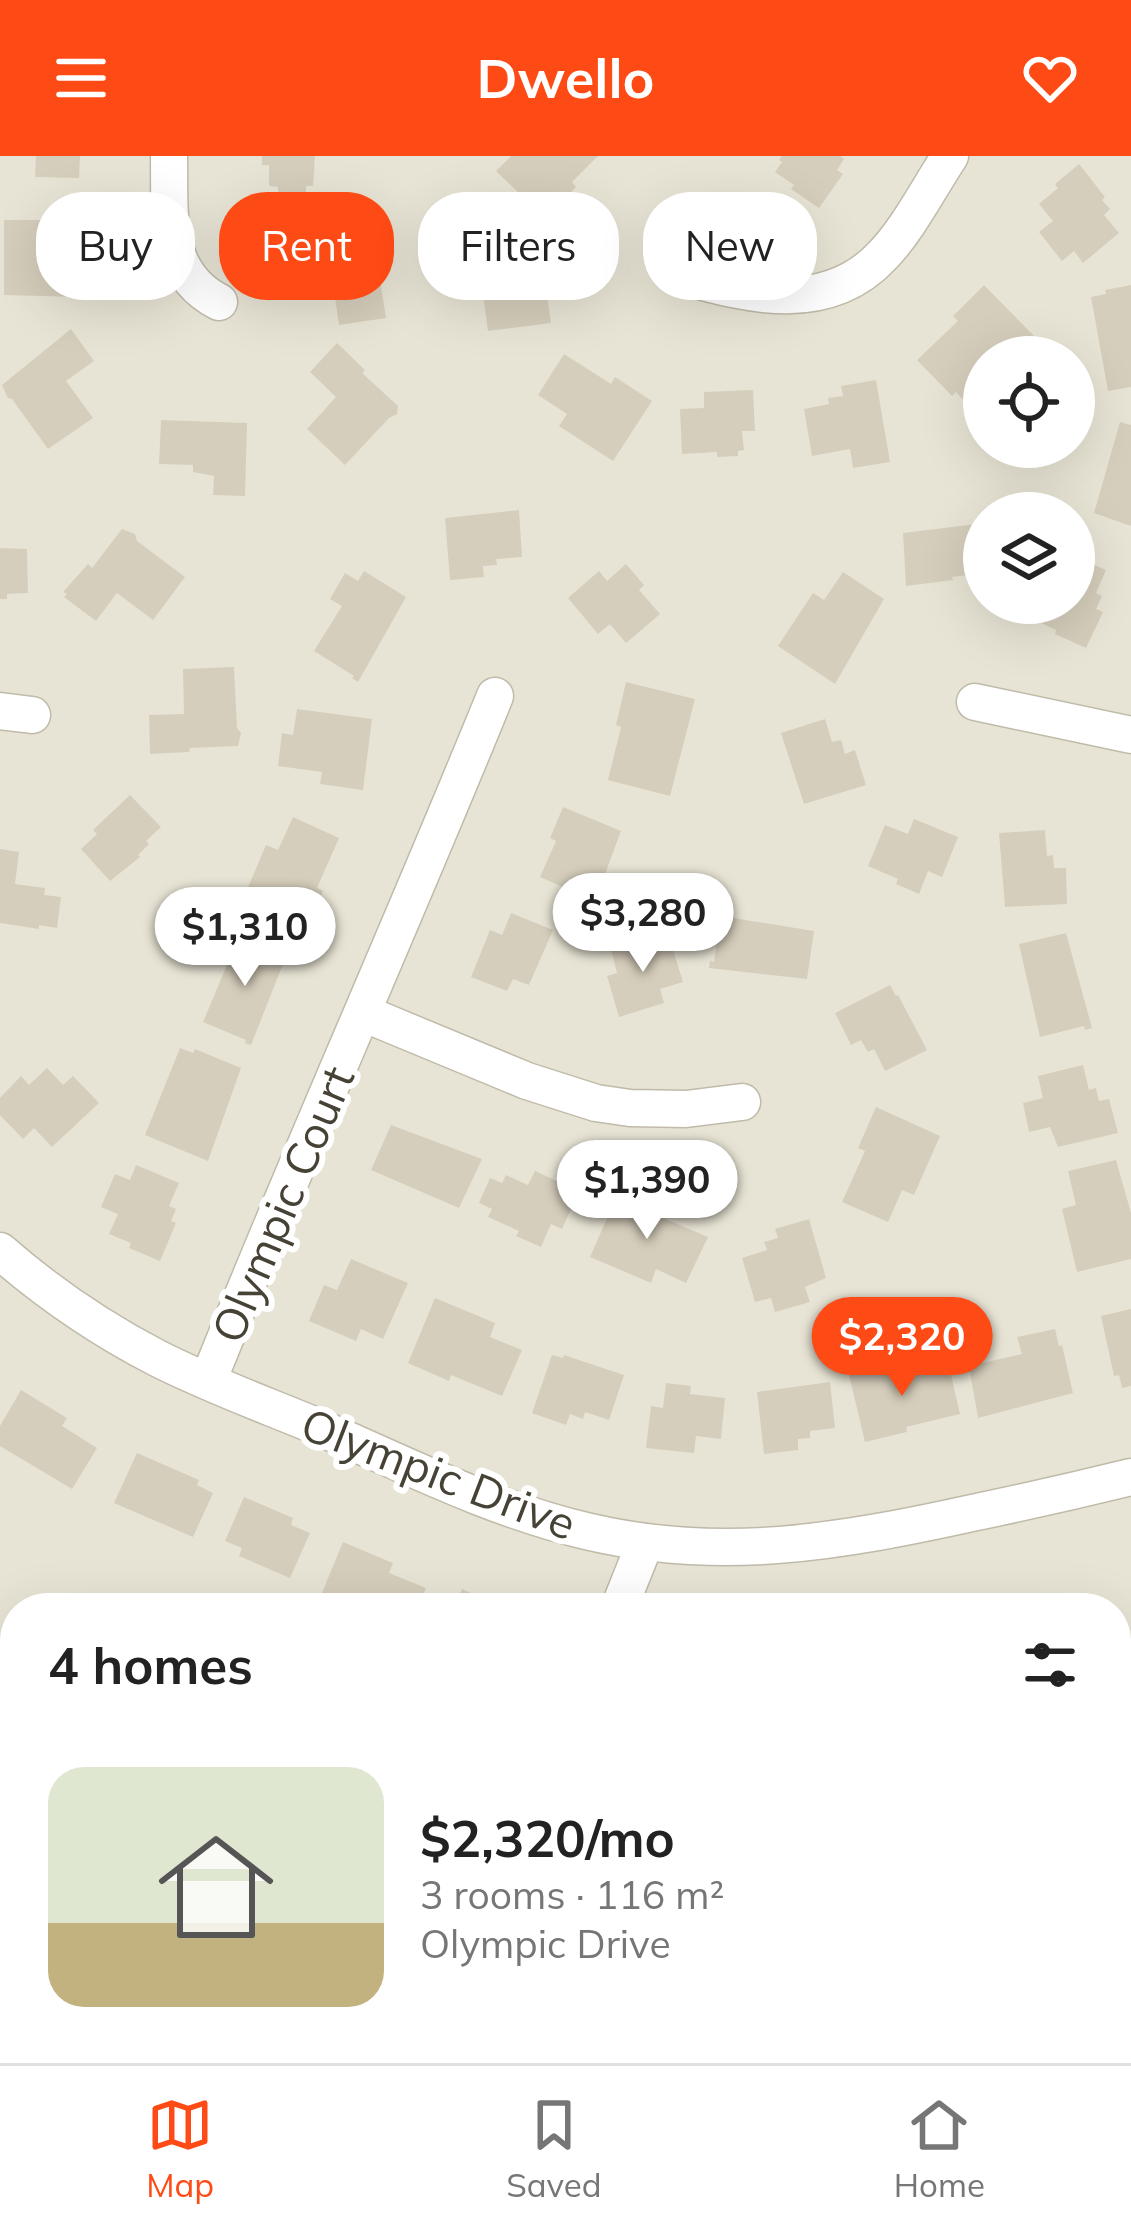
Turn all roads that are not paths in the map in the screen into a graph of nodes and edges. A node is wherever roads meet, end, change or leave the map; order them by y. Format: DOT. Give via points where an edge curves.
graph roads {
  1 [pos="169,156"];
  2 [pos="950,156"];
  3 [pos="817,294"];
  4 [pos="219,302"];
  5 [pos="495,696"];
  6 [pos="975,702"];
  7 [pos="1131,734"];
  8 [pos="364,1013"];
  9 [pos="742,1102"];
  10 [pos="0,1251"];
  11 [pos="208,1381"];
  12 [pos="1131,1477"];
  13 [pos="645,1543"];
  14 [pos="626,1593"];
  1 -- 4 [label="street" via="178,263"];
  2 -- 3 [label="street" via="885,254"];
  5 -- 8 [label="street, Olympic Court"];
  6 -- 7 [label="street"];
  8 -- 9 [label="street" via="596,1103 686,1109"];
  8 -- 11 [label="street, Olympic Court"];
  10 -- 11 [label="street, Olympic Drive" via="92,1321"];
  11 -- 13 [label="street, Olympic Drive" via="514,1511"];
  12 -- 13 [label="street, Olympic Drive" via="807,1545"];
  13 -- 14 [label="street"];
}
